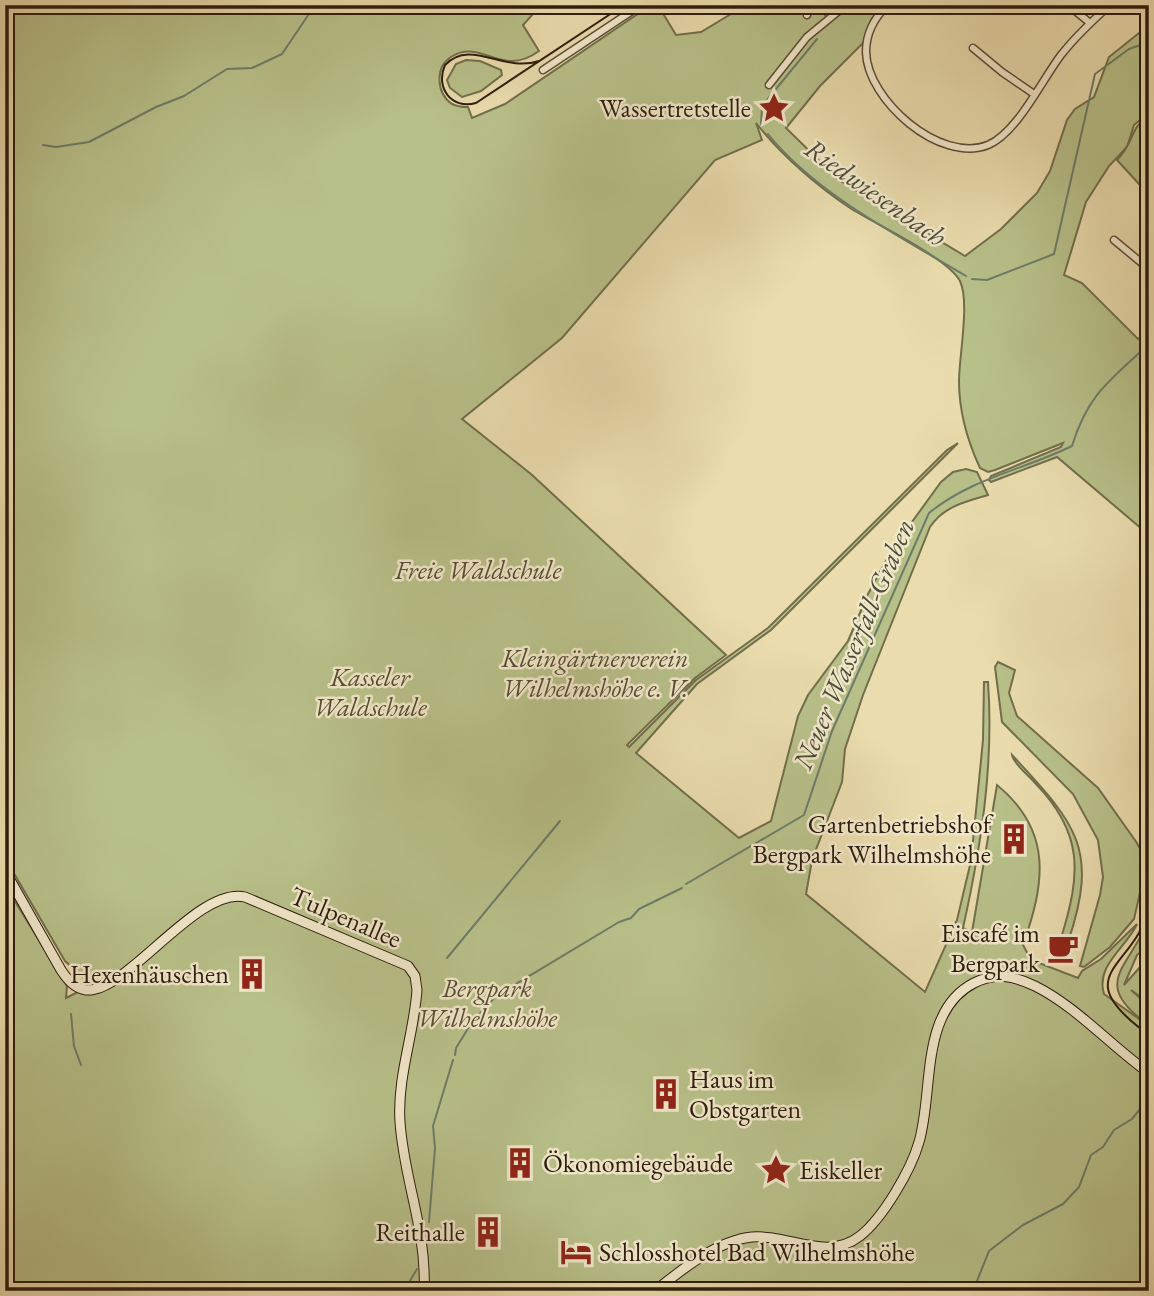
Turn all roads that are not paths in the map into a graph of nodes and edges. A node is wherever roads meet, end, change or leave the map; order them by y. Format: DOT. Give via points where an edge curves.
graph roads {
  1 [pos="641,5"];
  2 [pos="808,5"];
  3 [pos="846,5"];
  4 [pos="887,5"];
  5 [pos="1068,5"];
  6 [pos="1110,5"];
  7 [pos="1136,5"];
  8 [pos="807,15"];
  9 [pos="1149,15"];
  10 [pos="1090,23"];
  11 [pos="974,47"];
  12 [pos="543,70"];
  13 [pos="769,85"];
  14 [pos="1034,94"];
  15 [pos="1114,240"];
  16 [pos="1149,269"];
  17 [pos="5,871"];
  18 [pos="1149,1073"];
  19 [pos="424,1291"];
  20 [pos="655,1291"];
  1 -- 12 [label="street"];
  2 -- 8 [label="street"];
  3 -- 13 [label="street" via="807,37"];
  4 -- 14 [label="street" via="869,33 868,63 896,111 925,135 956,148 989,144 1006,131"];
  5 -- 10 [label="street"];
  6 -- 10 [label="street"];
  7 -- 9 [label="street"];
  10 -- 14 [label="street"];
  11 -- 14 [label="street"];
  15 -- 16 [label="street"];
  17 -- 19 [label="main road, Tulpenallee" via="61,970 85,990 116,978 228,895 245,897 408,966 418,990 400,1123 422,1229"];
  18 -- 20 [label="main road" via="1045,992 1014,977 982,979 963,990 942,1016 917,1151 864,1233 849,1244 832,1248 757,1237 741,1239 701,1259"];
}
